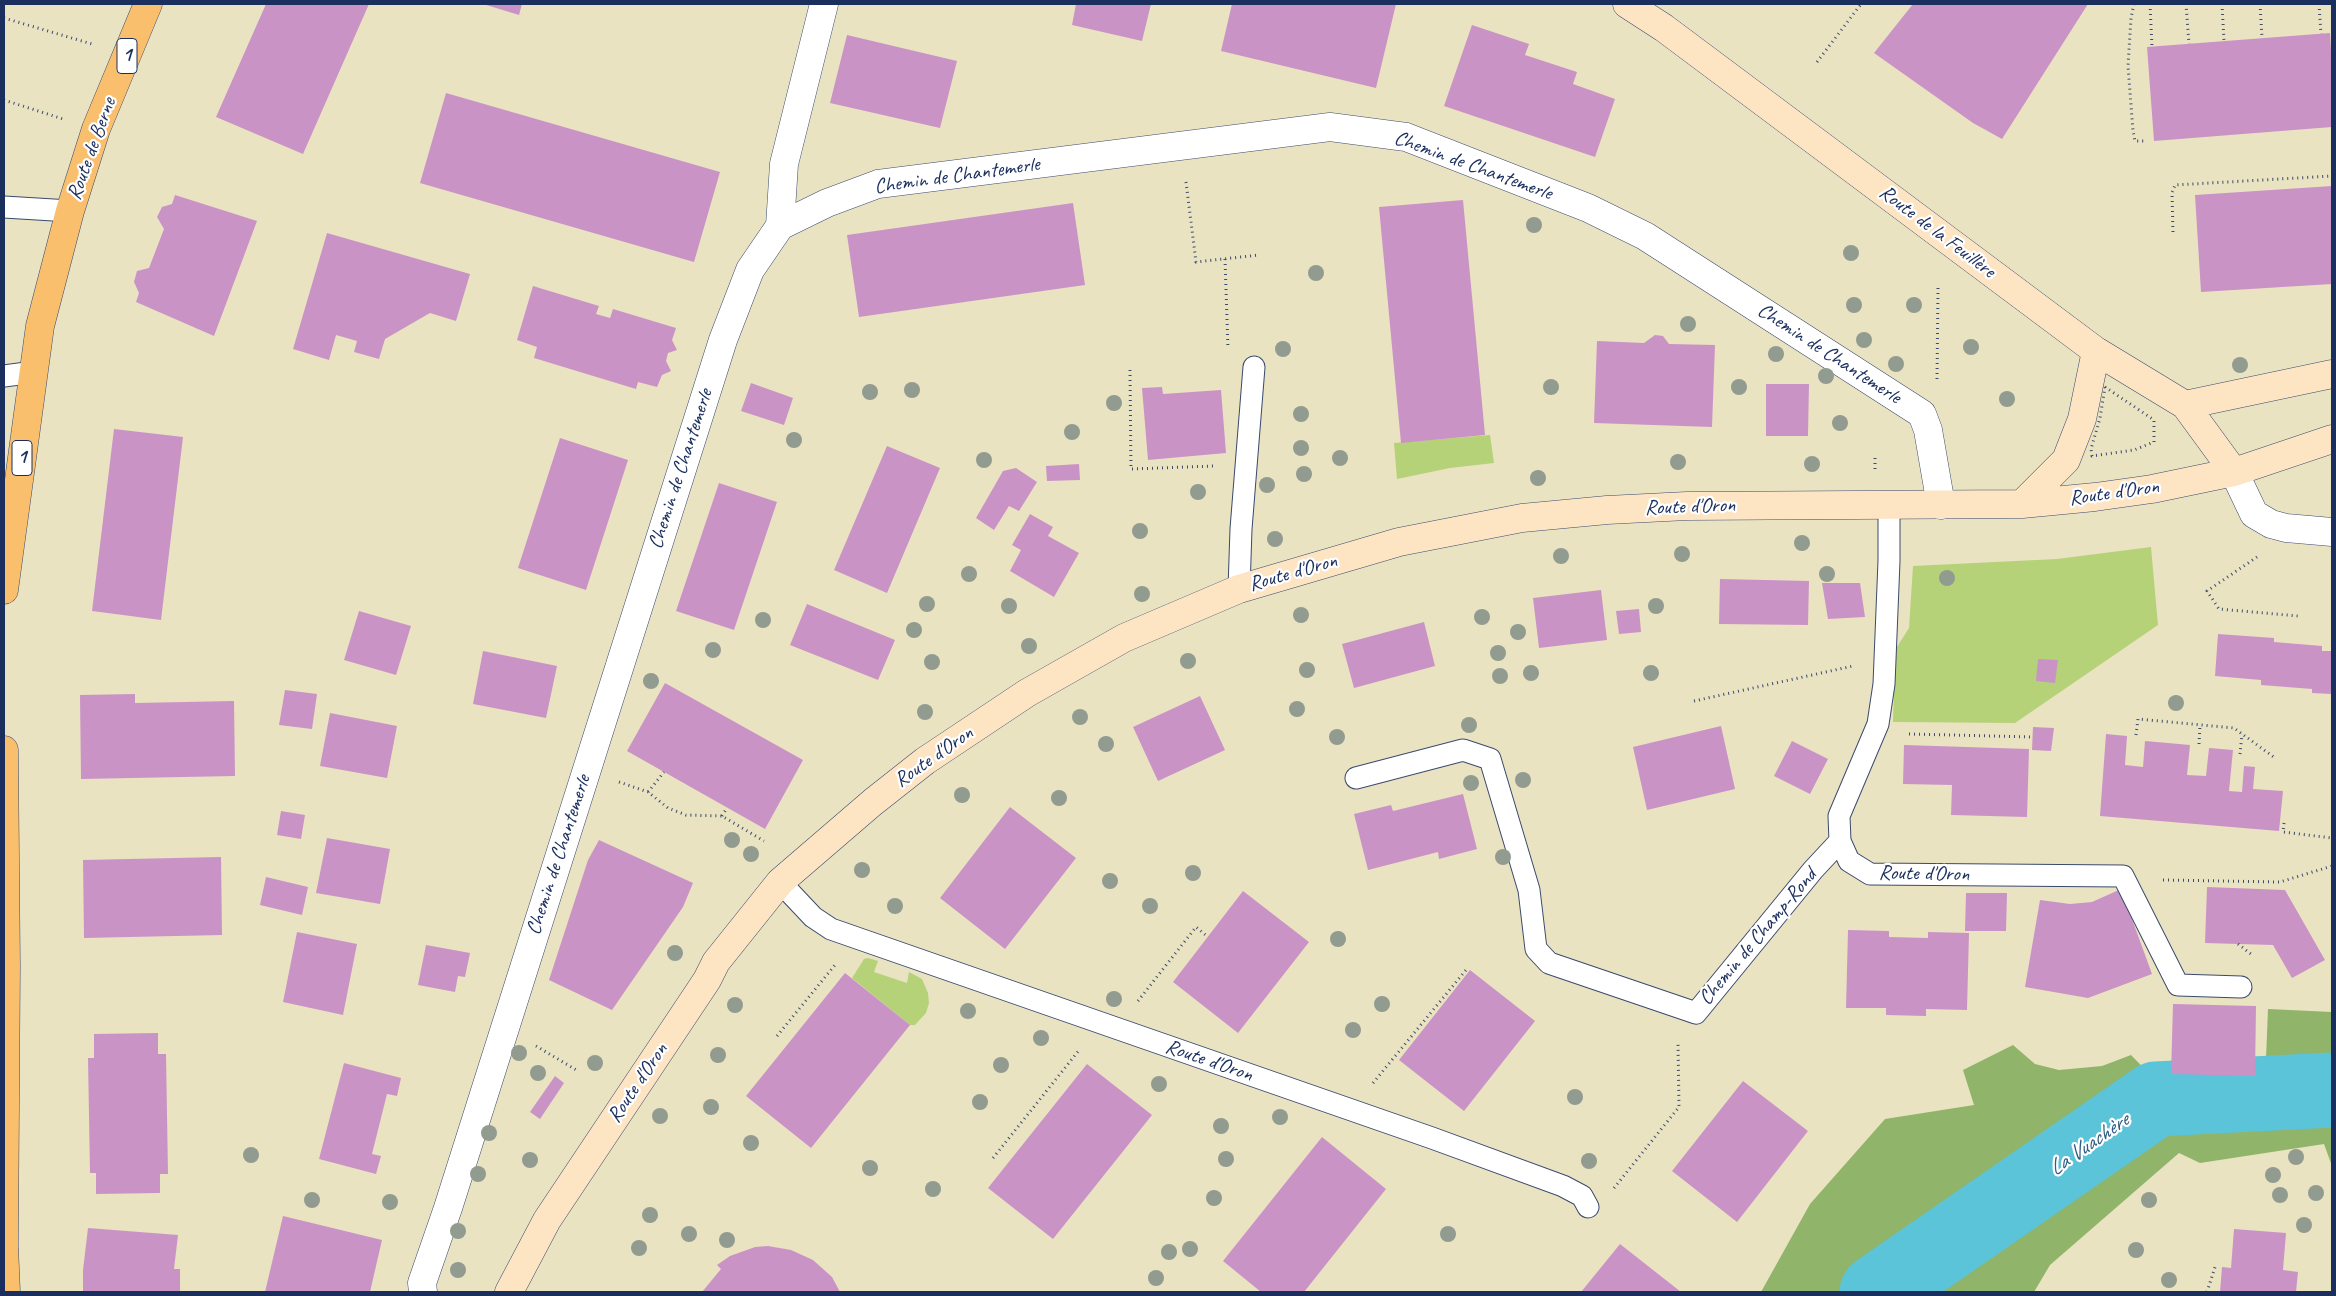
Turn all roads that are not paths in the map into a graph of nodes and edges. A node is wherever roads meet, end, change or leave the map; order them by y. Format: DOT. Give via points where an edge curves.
graph roads {
  1 [pos="148,4"];
  2 [pos="824,4"];
  3 [pos="1627,4"];
  4 [pos="4,207"];
  5 [pos="70,211"];
  6 [pos="780,226"];
  7 [pos="2096,351"];
  8 [pos="1254,366"];
  9 [pos="34,372"];
  10 [pos="2332,374"];
  11 [pos="4,376"];
  12 [pos="2185,406"];
  13 [pos="2332,439"];
  14 [pos="2234,472"];
  15 [pos="1889,504"];
  16 [pos="1941,504"];
  17 [pos="2022,504"];
  18 [pos="2332,532"];
  19 [pos="1239,589"];
  20 [pos="4,590"];
  21 [pos="4,750"];
  22 [pos="1356,778"];
  23 [pos="1840,842"];
  24 [pos="780,882"];
  25 [pos="5,968"];
  26 [pos="2241,987"];
  27 [pos="1588,1207"];
  28 [pos="6,1292"];
  29 [pos="422,1292"];
  30 [pos="509,1292"];
  1 -- 5 [label="main road, Route de Berne / 1" via="96,129"];
  2 -- 6 [label="street" via="784,164"];
  3 -- 7 [label="street, Route de la Feuillère" via="1664,28"];
  4 -- 5 [label="lane, Route de Berne"];
  5 -- 9 [label="main road, Route de Berne / 1" via="40,326"];
  6 -- 16 [label="street, Chemin de Chantemerle" via="827,203 878,184 1330,127 1406,137 1588,208 1645,236 1922,414 1928,430"];
  6 -- 29 [label="street, Chemin de Chantemerle" via="750,270 723,340 422,1283"];
  7 -- 12 [label="street, Route de la Feuillère"];
  7 -- 17 [label="street" via="2082,419 2066,460"];
  8 -- 19 [label="lane"];
  9 -- 11 [label="lane"];
  9 -- 20 [label="main road, Route de Berne / 1"];
  10 -- 12 [label="street"];
  12 -- 14 [label="street, Route de la Feuillère"];
  13 -- 14 [label="street, Route d'Oron"];
  14 -- 17 [label="street, Route d'Oron" via="2124,493"];
  14 -- 18 [label="street" via="2254,514 2286,528"];
  15 -- 16 [label="street, Route d'Oron"];
  15 -- 19 [label="street, Route d'Oron" via="1687,506 1522,518 1399,542"];
  15 -- 23 [label="lane, Route d'Oron" via="1885,659 1878,724 1839,816"];
  16 -- 17 [label="street, Route d'Oron"];
  19 -- 24 [label="street, Route d'Oron" via="1124,638 1027,693 925,761"];
  21 -- 25 [label="main road"];
  22 -- 23 [label="lane, Chemin de Champ-Rond" via="1463,750 1490,760 1529,890 1536,949 1549,963 1696,1012 1813,870"];
  23 -- 26 [label="lane, Route d'Oron" via="1849,861 1870,874 2123,876 2178,985"];
  24 -- 27 [label="lane, Route d'Oron" via="813,917 831,929 1563,1186 1582,1196"];
  24 -- 30 [label="street, Route d'Oron" via="716,962 547,1220"];
  25 -- 28 [label="main road"];
}
